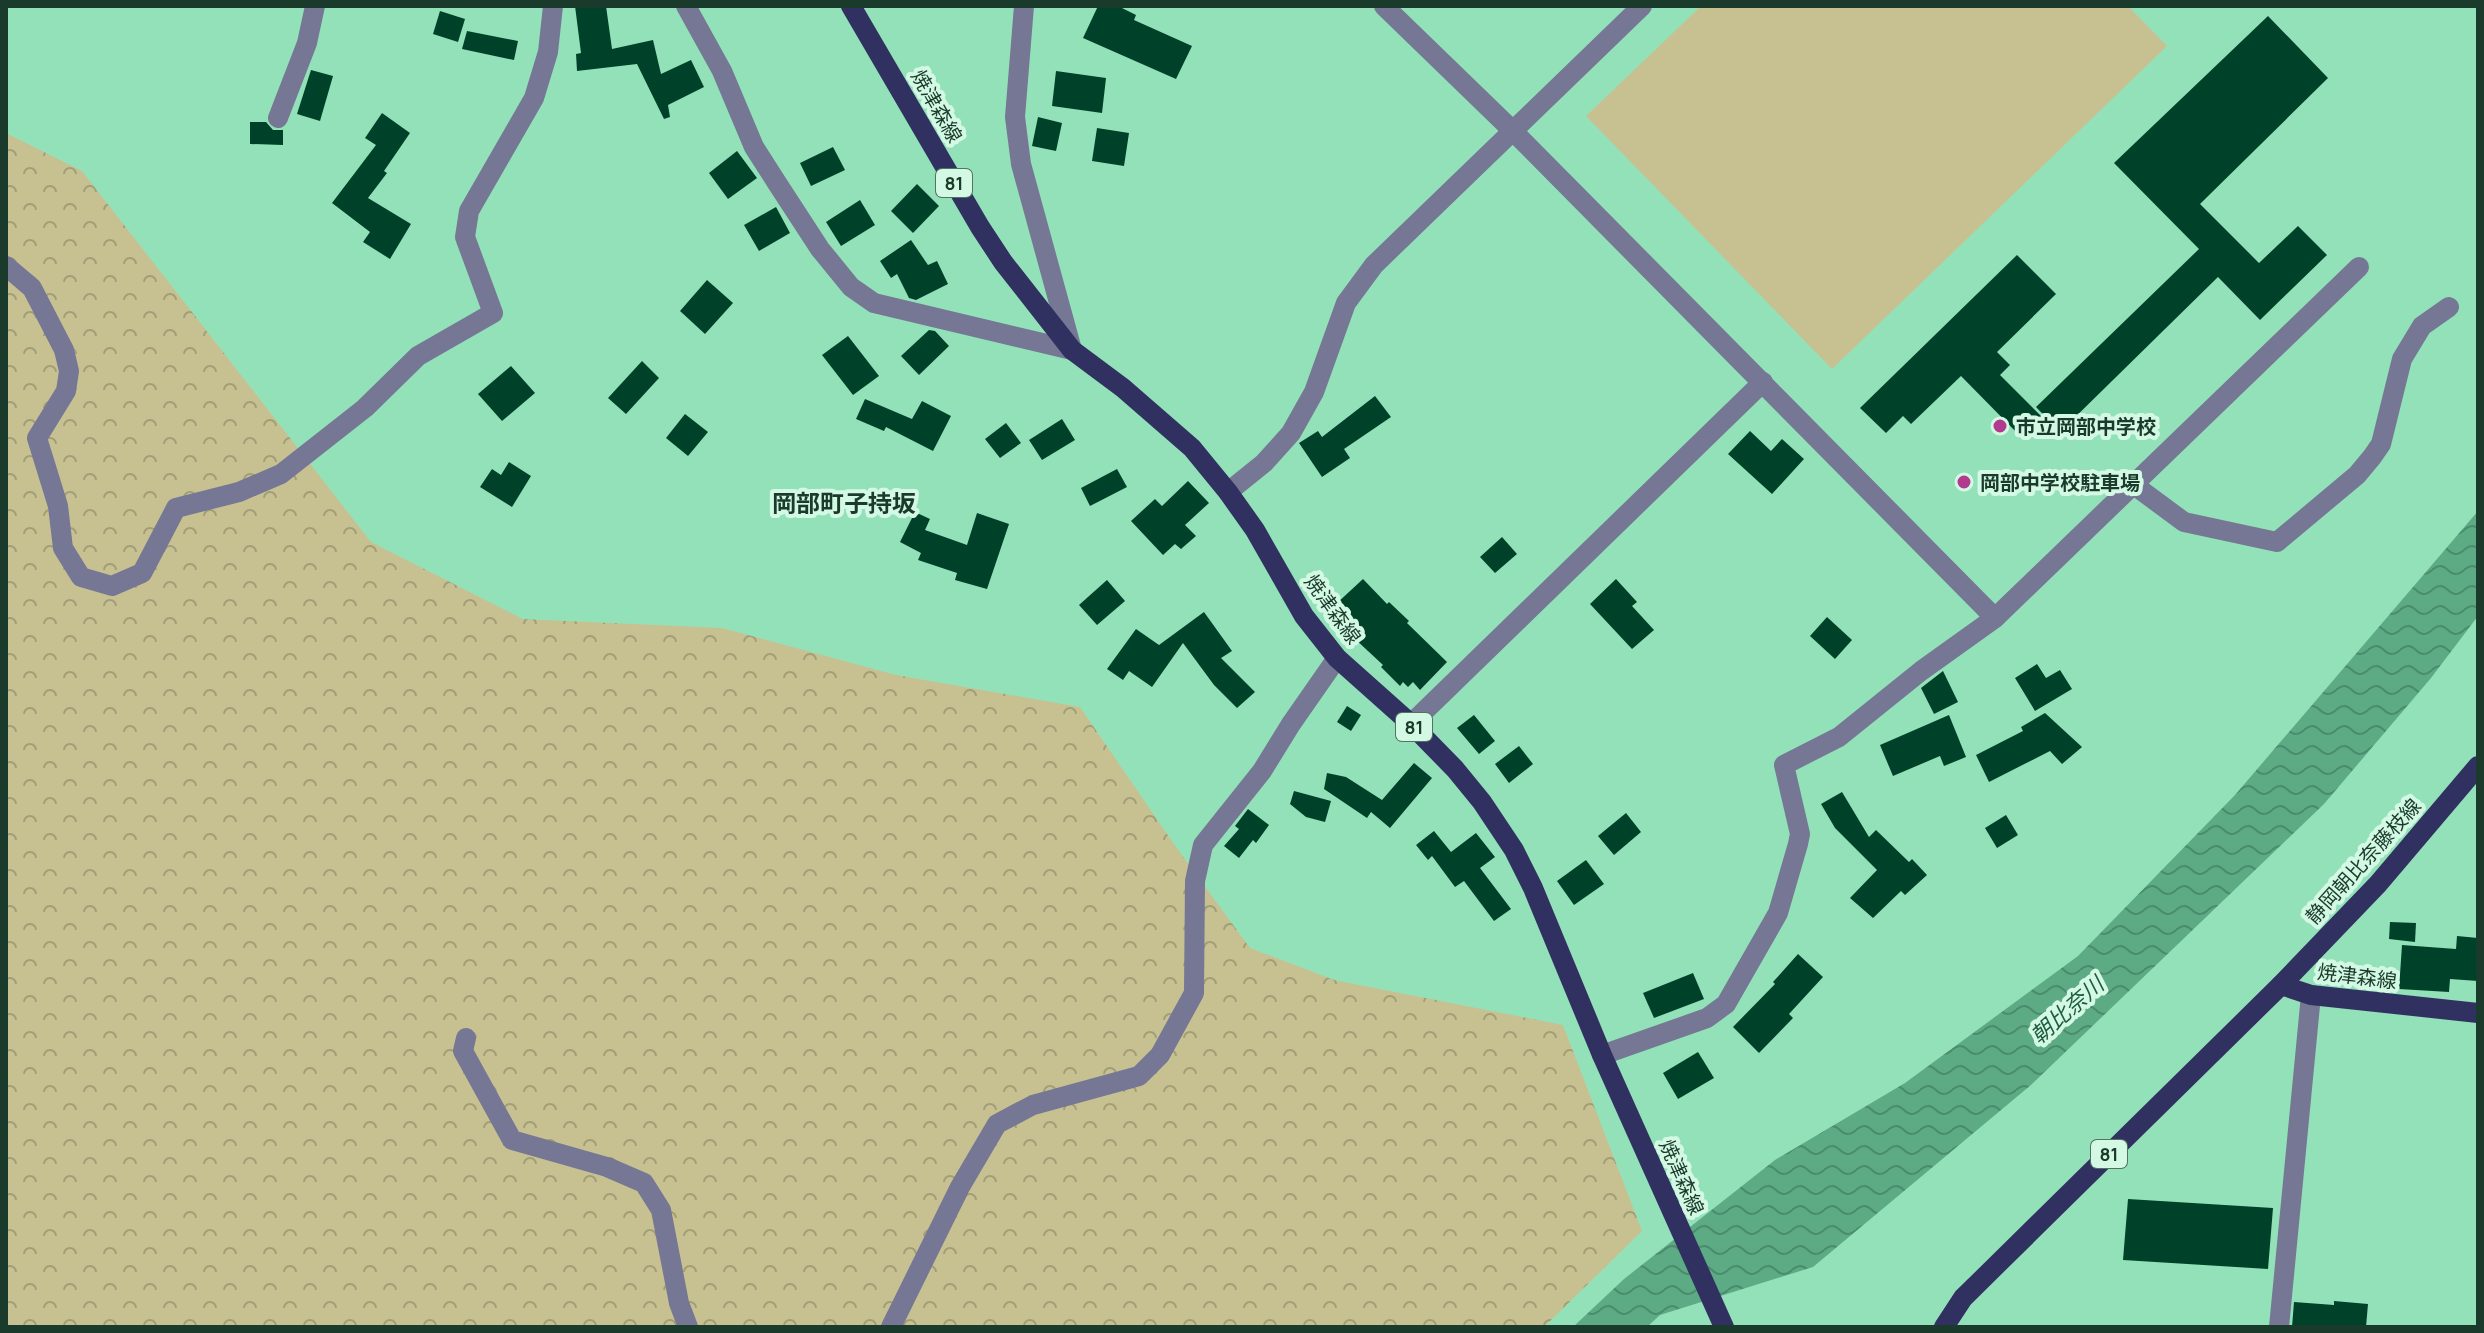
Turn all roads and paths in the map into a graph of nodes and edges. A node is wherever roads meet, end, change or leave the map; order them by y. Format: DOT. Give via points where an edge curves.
graph roads {
  1 [pos="315,6"];
  2 [pos="553,6"];
  3 [pos="686,6"];
  4 [pos="851,6"];
  5 [pos="1024,6"];
  6 [pos="1384,6"];
  7 [pos="1642,6"];
  8 [pos="278,118"];
  9 [pos="1514,132"];
  10 [pos="6,266"];
  11 [pos="2359,267"];
  12 [pos="2449,307"];
  13 [pos="1072,350"];
  14 [pos="1763,382"];
  15 [pos="2134,485"];
  16 [pos="1228,492"];
  17 [pos="1995,618"];
  18 [pos="1337,658"];
  19 [pos="1411,724"];
  20 [pos="2478,766"];
  21 [pos="2281,985"];
  22 [pos="2311,995"];
  23 [pos="2478,1013"];
  24 [pos="466,1038"];
  25 [pos="1602,1055"];
  26 [pos="688,1327"];
  27 [pos="891,1327"];
  28 [pos="1724,1327"];
  29 [pos="1944,1327"];
  30 [pos="2279,1327"];
  1 -- 8 [label="street" via="307,43"];
  2 -- 10 [label="street" via="548,52 534,98 469,211 465,237 493,313 418,356 365,408 281,474 239,492 176,508 142,573 112,586 81,577 63,548 58,506 37,438 66,391 69,371 32,288"];
  3 -- 13 [label="street" via="722,71 754,147 851,287 874,303"];
  4 -- 13 [label="main road, 焼津森線 / 81" via="980,227"];
  5 -- 13 [label="street" via="1015,117 1021,164"];
  6 -- 9 [label="street"];
  7 -- 9 [label="street"];
  9 -- 14 [label="street"];
  9 -- 16 [label="street" via="1374,265 1346,303 1314,392 1291,433"];
  11 -- 15 [label="street"];
  12 -- 15 [label="street" via="2422,326 2402,359 2381,444 2372,457 2277,542 2184,522"];
  13 -- 16 [label="main road, 焼津森線 / 81" via="1192,448"];
  14 -- 17 [label="street"];
  14 -- 19 [label="street"];
  15 -- 17 [label="street"];
  16 -- 18 [label="main road, 焼津森線 / 81" via="1304,616"];
  17 -- 25 [label="street" via="1839,737 1784,765 1798,844 1778,913 1726,1004 1707,1018"];
  18 -- 19 [label="main road, 焼津森線 / 81"];
  18 -- 27 [label="street" via="1262,771 1203,845 1195,881 1194,993 1160,1055 1139,1076 1033,1105 997,1124"];
  19 -- 25 [label="main road, 焼津森線 / 81" via="1482,802 1514,850"];
  20 -- 21 [label="main road, 静岡朝比奈藤枝線" via="2378,884"];
  21 -- 22 [label="main road, 焼津森線"];
  21 -- 29 [label="main road, 81" via="1963,1298"];
  22 -- 23 [label="main road, 焼津森線"];
  22 -- 30 [label="street"];
  24 -- 26 [label="street" via="463,1051 512,1140 644,1183 661,1210"];
  25 -- 28 [label="main road, 焼津森線 / 81"];
}
